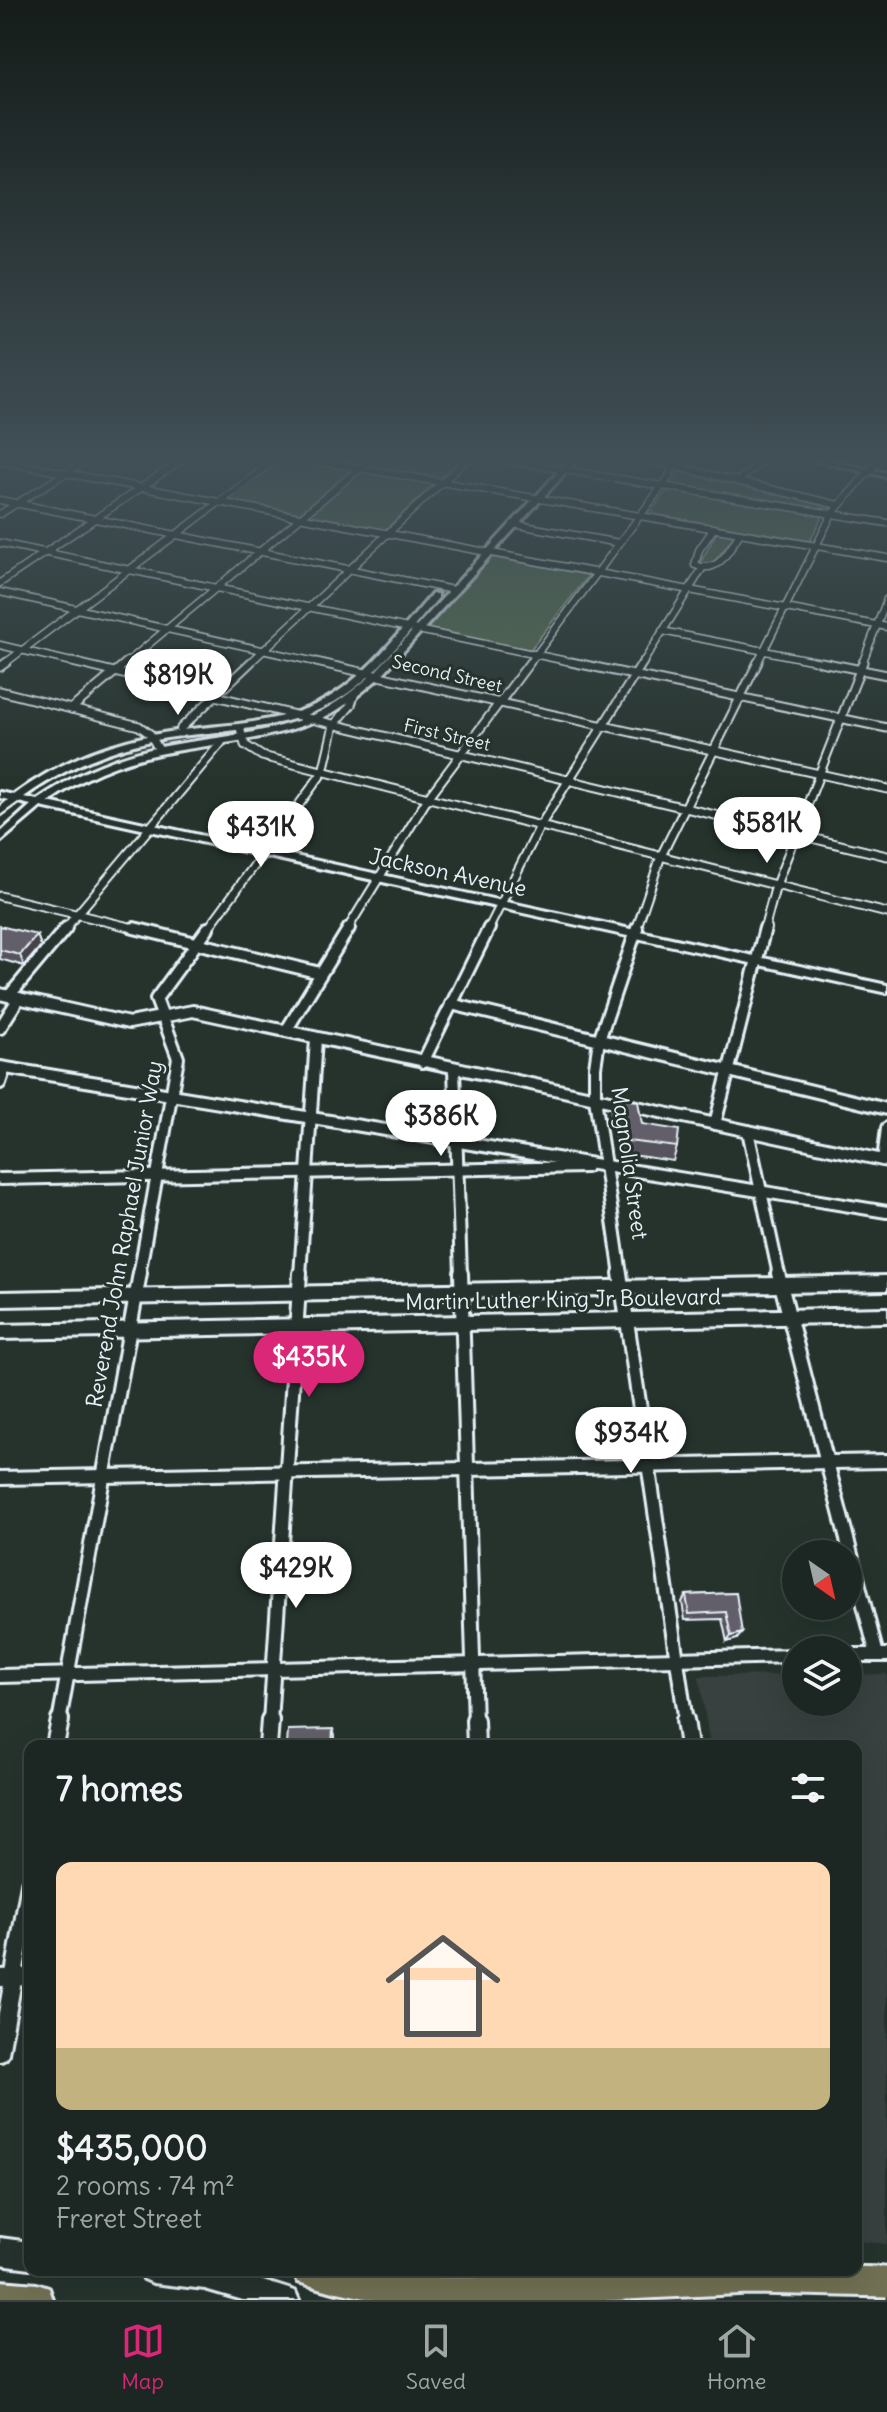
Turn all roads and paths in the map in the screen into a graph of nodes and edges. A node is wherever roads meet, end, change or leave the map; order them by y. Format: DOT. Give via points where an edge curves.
graph roads {
  1 [pos="26,565"];
  2 [pos="107,565"];
  3 [pos="135,565"];
  4 [pos="245,565"];
  5 [pos="330,565"];
  6 [pos="353,565"];
  7 [pos="467,565"];
  8 [pos="471,565"];
  9 [pos="561,565"];
  10 [pos="603,565"];
  11 [pos="696,565"];
  12 [pos="716,565"];
  13 [pos="806,565"];
  14 [pos="349,569"];
  15 [pos="702,569"];
  16 [pos="129,570"];
  17 [pos="598,572"];
  18 [pos="0,583"];
  19 [pos="217,588"];
  20 [pos="443,588"];
  21 [pos="689,589"];
  22 [pos="453,590"];
  23 [pos="0,592"];
  24 [pos="887,599"];
  25 [pos="308,608"];
  26 [pos="785,608"];
  27 [pos="77,609"];
  28 [pos="882,626"];
  29 [pos="405,628"];
  30 [pos="168,629"];
  31 [pos="417,630"];
  32 [pos="662,631"];
  33 [pos="0,645"];
  34 [pos="22,650"];
  35 [pos="261,650"];
  36 [pos="763,651"];
  37 [pos="534,655"];
  38 [pos="0,667"];
  39 [pos="859,670"];
  40 [pos="116,672"];
  41 [pos="364,673"];
  42 [pos="377,675"];
  43 [pos="635,675"];
  44 [pos="887,675"];
  45 [pos="0,691"];
  46 [pos="354,696"];
  47 [pos="214,697"];
  48 [pos="740,698"];
  49 [pos="499,703"];
  50 [pos="71,709"];
  51 [pos="295,715"];
  52 [pos="840,718"];
  53 [pos="314,720"];
  54 [pos="334,725"];
  55 [pos="603,725"];
  56 [pos="887,728"];
  57 [pos="180,733"];
  58 [pos="242,734"];
  59 [pos="152,738"];
  60 [pos="221,743"];
  61 [pos="159,750"];
  62 [pos="714,750"];
  63 [pos="461,755"];
  64 [pos="323,772"];
  65 [pos="819,773"];
  66 [pos="570,781"];
  67 [pos="887,789"];
  68 [pos="0,795"];
  69 [pos="15,798"];
  70 [pos="428,798"];
  71 [pos="37,803"];
  72 [pos="685,808"];
  73 [pos="0,812"];
  74 [pos="540,826"];
  75 [pos="151,827"];
  76 [pos="796,834"];
  77 [pos="0,839"];
  78 [pos="262,851"];
  79 [pos="661,856"];
  80 [pos="887,856"];
  81 [pos="378,877"];
  82 [pos="776,885"];
  83 [pos="0,896"];
  84 [pos="500,904"];
  85 [pos="887,913"];
  86 [pos="77,914"];
  87 [pos="634,933"];
  88 [pos="196,943"];
  89 [pos="757,960"];
  90 [pos="320,973"];
  91 [pos="887,989"];
  92 [pos="9,996"];
  93 [pos="451,1004"];
  94 [pos="161,1018"];
  95 [pos="0,1028"];
  96 [pos="286,1031"];
  97 [pos="316,1039"];
  98 [pos="599,1040"];
  99 [pos="423,1062"];
  100 [pos="2,1068"];
  101 [pos="454,1069"];
  102 [pos="729,1071"];
  103 [pos="0,1083"];
  104 [pos="172,1095"];
  105 [pos="595,1098"];
  106 [pos="887,1109"];
  107 [pos="311,1118"];
  108 [pos="715,1124"];
  109 [pos="887,1128"];
  110 [pos="748,1131"];
  111 [pos="456,1143"];
  112 [pos="885,1160"];
  113 [pos="605,1165"];
  114 [pos="457,1171"];
  115 [pos="306,1174"];
  116 [pos="157,1176"];
  117 [pos="0,1179"];
  118 [pos="760,1190"];
  119 [pos="887,1212"];
  120 [pos="887,1283"];
  121 [pos="781,1285"];
  122 [pos="623,1288"];
  123 [pos="461,1289"];
  124 [pos="298,1294"];
  125 [pos="136,1297"];
  126 [pos="0,1299"];
  127 [pos="887,1315"];
  128 [pos="790,1318"];
  129 [pos="627,1320"];
  130 [pos="462,1323"];
  131 [pos="297,1324"];
  132 [pos="130,1328"];
  133 [pos="0,1332"];
  134 [pos="887,1461"];
  135 [pos="828,1462"];
  136 [pos="648,1465"];
  137 [pos="466,1469"];
  138 [pos="286,1472"];
  139 [pos="104,1476"];
  140 [pos="0,1478"];
  141 [pos="882,1655"];
  142 [pos="782,1656"];
  143 [pos="676,1658"];
  144 [pos="473,1662"];
  145 [pos="273,1668"];
  146 [pos="68,1675"];
  147 [pos="0,1676"];
  148 [pos="56,1740"];
  149 [pos="268,1740"];
  150 [pos="476,1740"];
  151 [pos="688,1740"];
  152 [pos="24,1919"];
  153 [pos="14,1977"];
  154 [pos="0,2053"];
  155 [pos="0,2251"];
  156 [pos="24,2254"];
  157 [pos="205,2276"];
  158 [pos="332,2276"];
  159 [pos="770,2276"];
  160 [pos="887,2282"];
  161 [pos="0,2297"];
  162 [pos="37,2300"];
  163 [pos="286,2300"];
  164 [pos="774,2300"];
  1 -- 18 [label="street"];
  2 -- 16 [label="street"];
  3 -- 16 [label="street"];
  4 -- 19 [label="street"];
  5 -- 14 [label="street"];
  6 -- 14 [label="street"];
  7 -- 20 [label="street"];
  8 -- 22 [label="street"];
  9 -- 17 [label="street"];
  10 -- 17 [label="street"];
  11 -- 15 [label="street"];
  12 -- 15 [label="street"];
  13 -- 26 [label="street, Magnolia Street"];
  14 -- 20 [label="street"];
  14 -- 25 [label="street"];
  15 -- 21 [label="street"];
  16 -- 19 [label="street"];
  16 -- 27 [label="street"];
  17 -- 21 [label="street"];
  17 -- 37 [label="street"];
  19 -- 25 [label="street"];
  19 -- 30 [label="street"];
  20 -- 22 [label="street"];
  20 -- 29 [label="street"];
  21 -- 26 [label="street"];
  21 -- 32 [label="street"];
  22 -- 31 [label="street"];
  23 -- 27 [label="street, Second Street"];
  24 -- 28 [label="street"];
  25 -- 29 [label="street"];
  25 -- 35 [label="street"];
  26 -- 28 [label="street"];
  26 -- 36 [label="street, Magnolia Street"];
  27 -- 30 [label="street, Second Street"];
  27 -- 34 [label="street"];
  28 -- 39 [label="street"];
  29 -- 31 [label="street"];
  29 -- 41 [label="street"];
  30 -- 35 [label="street, Second Street"];
  30 -- 40 [label="street"];
  31 -- 37 [label="street"];
  31 -- 42 [label="street"];
  32 -- 36 [label="street"];
  32 -- 43 [label="street"];
  33 -- 34 [label="street, First Street"];
  34 -- 38 [label="street"];
  34 -- 40 [label="street, First Street"];
  35 -- 41 [label="street, Second Street"];
  35 -- 47 [label="street"];
  36 -- 39 [label="street"];
  36 -- 48 [label="street, Magnolia Street"];
  37 -- 43 [label="street"];
  37 -- 49 [label="street"];
  39 -- 44 [label="street"];
  39 -- 52 [label="street"];
  40 -- 47 [label="street, First Street"];
  40 -- 50 [label="street"];
  41 -- 42 [label="street, Second Street"];
  41 -- 51 [label="street" via="334,698"];
  42 -- 46 [label="street"];
  42 -- 49 [label="street, Second Street"];
  43 -- 48 [label="street"];
  43 -- 55 [label="street"];
  45 -- 50 [label="street"];
  46 -- 53 [label="street"];
  46 -- 54 [label="street"];
  47 -- 51 [label="street, First Street"];
  47 -- 57 [label="street"];
  48 -- 52 [label="street"];
  48 -- 62 [label="street, Magnolia Street"];
  49 -- 55 [label="street, Second Street"];
  49 -- 63 [label="street"];
  50 -- 59 [label="street" via="139,726"];
  51 -- 53 [label="street, First Street"];
  51 -- 58 [label="street"];
  52 -- 56 [label="street"];
  52 -- 65 [label="street"];
  53 -- 54 [label="street, First Street"];
  53 -- 58 [label="street"];
  54 -- 63 [label="street, First Street"];
  54 -- 64 [label="street"];
  55 -- 62 [label="street, Second Street"];
  55 -- 66 [label="street"];
  57 -- 58 [label="street"];
  57 -- 59 [label="street"];
  58 -- 60 [label="street"];
  58 -- 64 [label="street" via="255,754"];
  59 -- 61 [label="street"];
  59 -- 69 [label="street" via="71,764"];
  60 -- 61 [label="street"];
  60 -- 75 [label="street"];
  61 -- 71 [label="street" via="87,773"];
  62 -- 65 [label="street, Second Street"];
  62 -- 72 [label="street, Magnolia Street"];
  63 -- 66 [label="street, First Street"];
  63 -- 70 [label="street"];
  64 -- 70 [label="street"];
  64 -- 78 [label="street"];
  65 -- 67 [label="street, Second Street"];
  65 -- 76 [label="street"];
  66 -- 72 [label="street, First Street"];
  66 -- 74 [label="street"];
  68 -- 69 [label="street, Jackson Avenue"];
  69 -- 71 [label="street, Jackson Avenue"];
  69 -- 73 [label="street"];
  70 -- 74 [label="street"];
  70 -- 81 [label="street"];
  71 -- 75 [label="street, Jackson Avenue"];
  71 -- 77 [label="street"];
  72 -- 76 [label="street, First Street"];
  72 -- 79 [label="street, Magnolia Street"];
  74 -- 79 [label="street"];
  74 -- 84 [label="street"];
  75 -- 78 [label="street, Jackson Avenue"];
  75 -- 86 [label="street"];
  76 -- 80 [label="street, First Street"];
  76 -- 82 [label="street"];
  78 -- 81 [label="street, Jackson Avenue"];
  78 -- 88 [label="street"];
  79 -- 82 [label="street"];
  79 -- 87 [label="street, Magnolia Street"];
  81 -- 84 [label="street, Jackson Avenue"];
  81 -- 90 [label="street"];
  82 -- 85 [label="street"];
  82 -- 89 [label="street"];
  83 -- 86 [label="street"];
  84 -- 87 [label="street, Jackson Avenue"];
  84 -- 93 [label="street"];
  86 -- 88 [label="street"];
  86 -- 92 [label="street"];
  87 -- 89 [label="street, Jackson Avenue"];
  87 -- 98 [label="street, Magnolia Street"];
  88 -- 90 [label="street"];
  88 -- 94 [label="street" via="158,993"];
  89 -- 91 [label="street, Jackson Avenue"];
  89 -- 102 [label="street"];
  90 -- 96 [label="street"];
  92 -- 94 [label="street" via="129,1023"];
  92 -- 95 [label="street"];
  93 -- 98 [label="street"];
  93 -- 99 [label="street"];
  94 -- 96 [label="street" via="193,1011"];
  94 -- 104 [label="street, Reverend John Raphael Junior Way" via="178,1051"];
  96 -- 97 [label="street"];
  97 -- 99 [label="street"];
  97 -- 107 [label="street"];
  98 -- 102 [label="street"];
  98 -- 105 [label="street, Magnolia Street"];
  99 -- 101 [label="street"];
  100 -- 103 [label="street"];
  100 -- 104 [label="street"];
  101 -- 105 [label="street"];
  101 -- 111 [label="street"];
  102 -- 106 [label="street"];
  102 -- 108 [label="street"];
  104 -- 107 [label="street"];
  104 -- 116 [label="street, Reverend John Raphael Junior Way"];
  105 -- 108 [label="street"];
  105 -- 113 [label="street, Magnolia Street"];
  107 -- 111 [label="street"];
  107 -- 115 [label="street"];
  108 -- 110 [label="street"];
  109 -- 112 [label="street"];
  110 -- 112 [label="street"];
  110 -- 118 [label="street"];
  111 -- 113 [label="street"];
  111 -- 114 [label="street"];
  113 -- 114 [label="street"];
  113 -- 118 [label="street"];
  113 -- 122 [label="street, Magnolia Street"];
  114 -- 115 [label="street"];
  114 -- 123 [label="street"];
  115 -- 116 [label="street"];
  115 -- 124 [label="street"];
  116 -- 117 [label="street"];
  116 -- 125 [label="street, Reverend John Raphael Junior Way"];
  118 -- 119 [label="street"];
  118 -- 121 [label="street"];
  120 -- 121 [label="street, Martin Luther King Jr Boulevard"];
  121 -- 122 [label="street, Martin Luther King Jr Boulevard"];
  121 -- 128 [label="street"];
  122 -- 123 [label="street, Martin Luther King Jr Boulevard"];
  122 -- 129 [label="street, Magnolia Street"];
  123 -- 124 [label="street, Martin Luther King Jr Boulevard"];
  123 -- 130 [label="street"];
  124 -- 125 [label="street, Martin Luther King Jr Boulevard"];
  124 -- 131 [label="street"];
  125 -- 126 [label="street, Martin Luther King Jr Boulevard"];
  125 -- 132 [label="street, Reverend John Raphael Junior Way"];
  127 -- 128 [label="street, Martin Luther King Jr Boulevard"];
  128 -- 129 [label="street, Martin Luther King Jr Boulevard"];
  128 -- 135 [label="street"];
  129 -- 130 [label="street, Martin Luther King Jr Boulevard"];
  129 -- 136 [label="street, Magnolia Street"];
  130 -- 131 [label="street, Martin Luther King Jr Boulevard"];
  130 -- 137 [label="street"];
  131 -- 132 [label="street, Martin Luther King Jr Boulevard"];
  131 -- 138 [label="street"];
  132 -- 133 [label="street, Martin Luther King Jr Boulevard"];
  132 -- 139 [label="street, Reverend John Raphael Junior Way"];
  134 -- 135 [label="street"];
  135 -- 136 [label="street"];
  135 -- 141 [label="street"];
  136 -- 137 [label="street"];
  136 -- 143 [label="street, Magnolia Street"];
  137 -- 138 [label="street"];
  137 -- 144 [label="street"];
  138 -- 139 [label="street"];
  138 -- 145 [label="street"];
  139 -- 140 [label="street"];
  139 -- 146 [label="street, Reverend John Raphael Junior Way"];
  142 -- 143 [label="street"];
  143 -- 144 [label="street"];
  143 -- 151 [label="street, Magnolia Street"];
  144 -- 145 [label="street"];
  144 -- 150 [label="street"];
  145 -- 146 [label="street"];
  145 -- 149 [label="street"];
  146 -- 147 [label="street"];
  146 -- 148 [label="street, Reverend John Raphael Junior Way"];
  152 -- 153 [label="street"];
  153 -- 154 [label="street"];
  155 -- 156 [label="street"];
  157 -- 163 [label="street"];
  158 -- 160 [label="highway, bridge" via="405,2292 748,2279"];
  159 -- 164 [label="street"];
  161 -- 162 [label="highway"];
}
